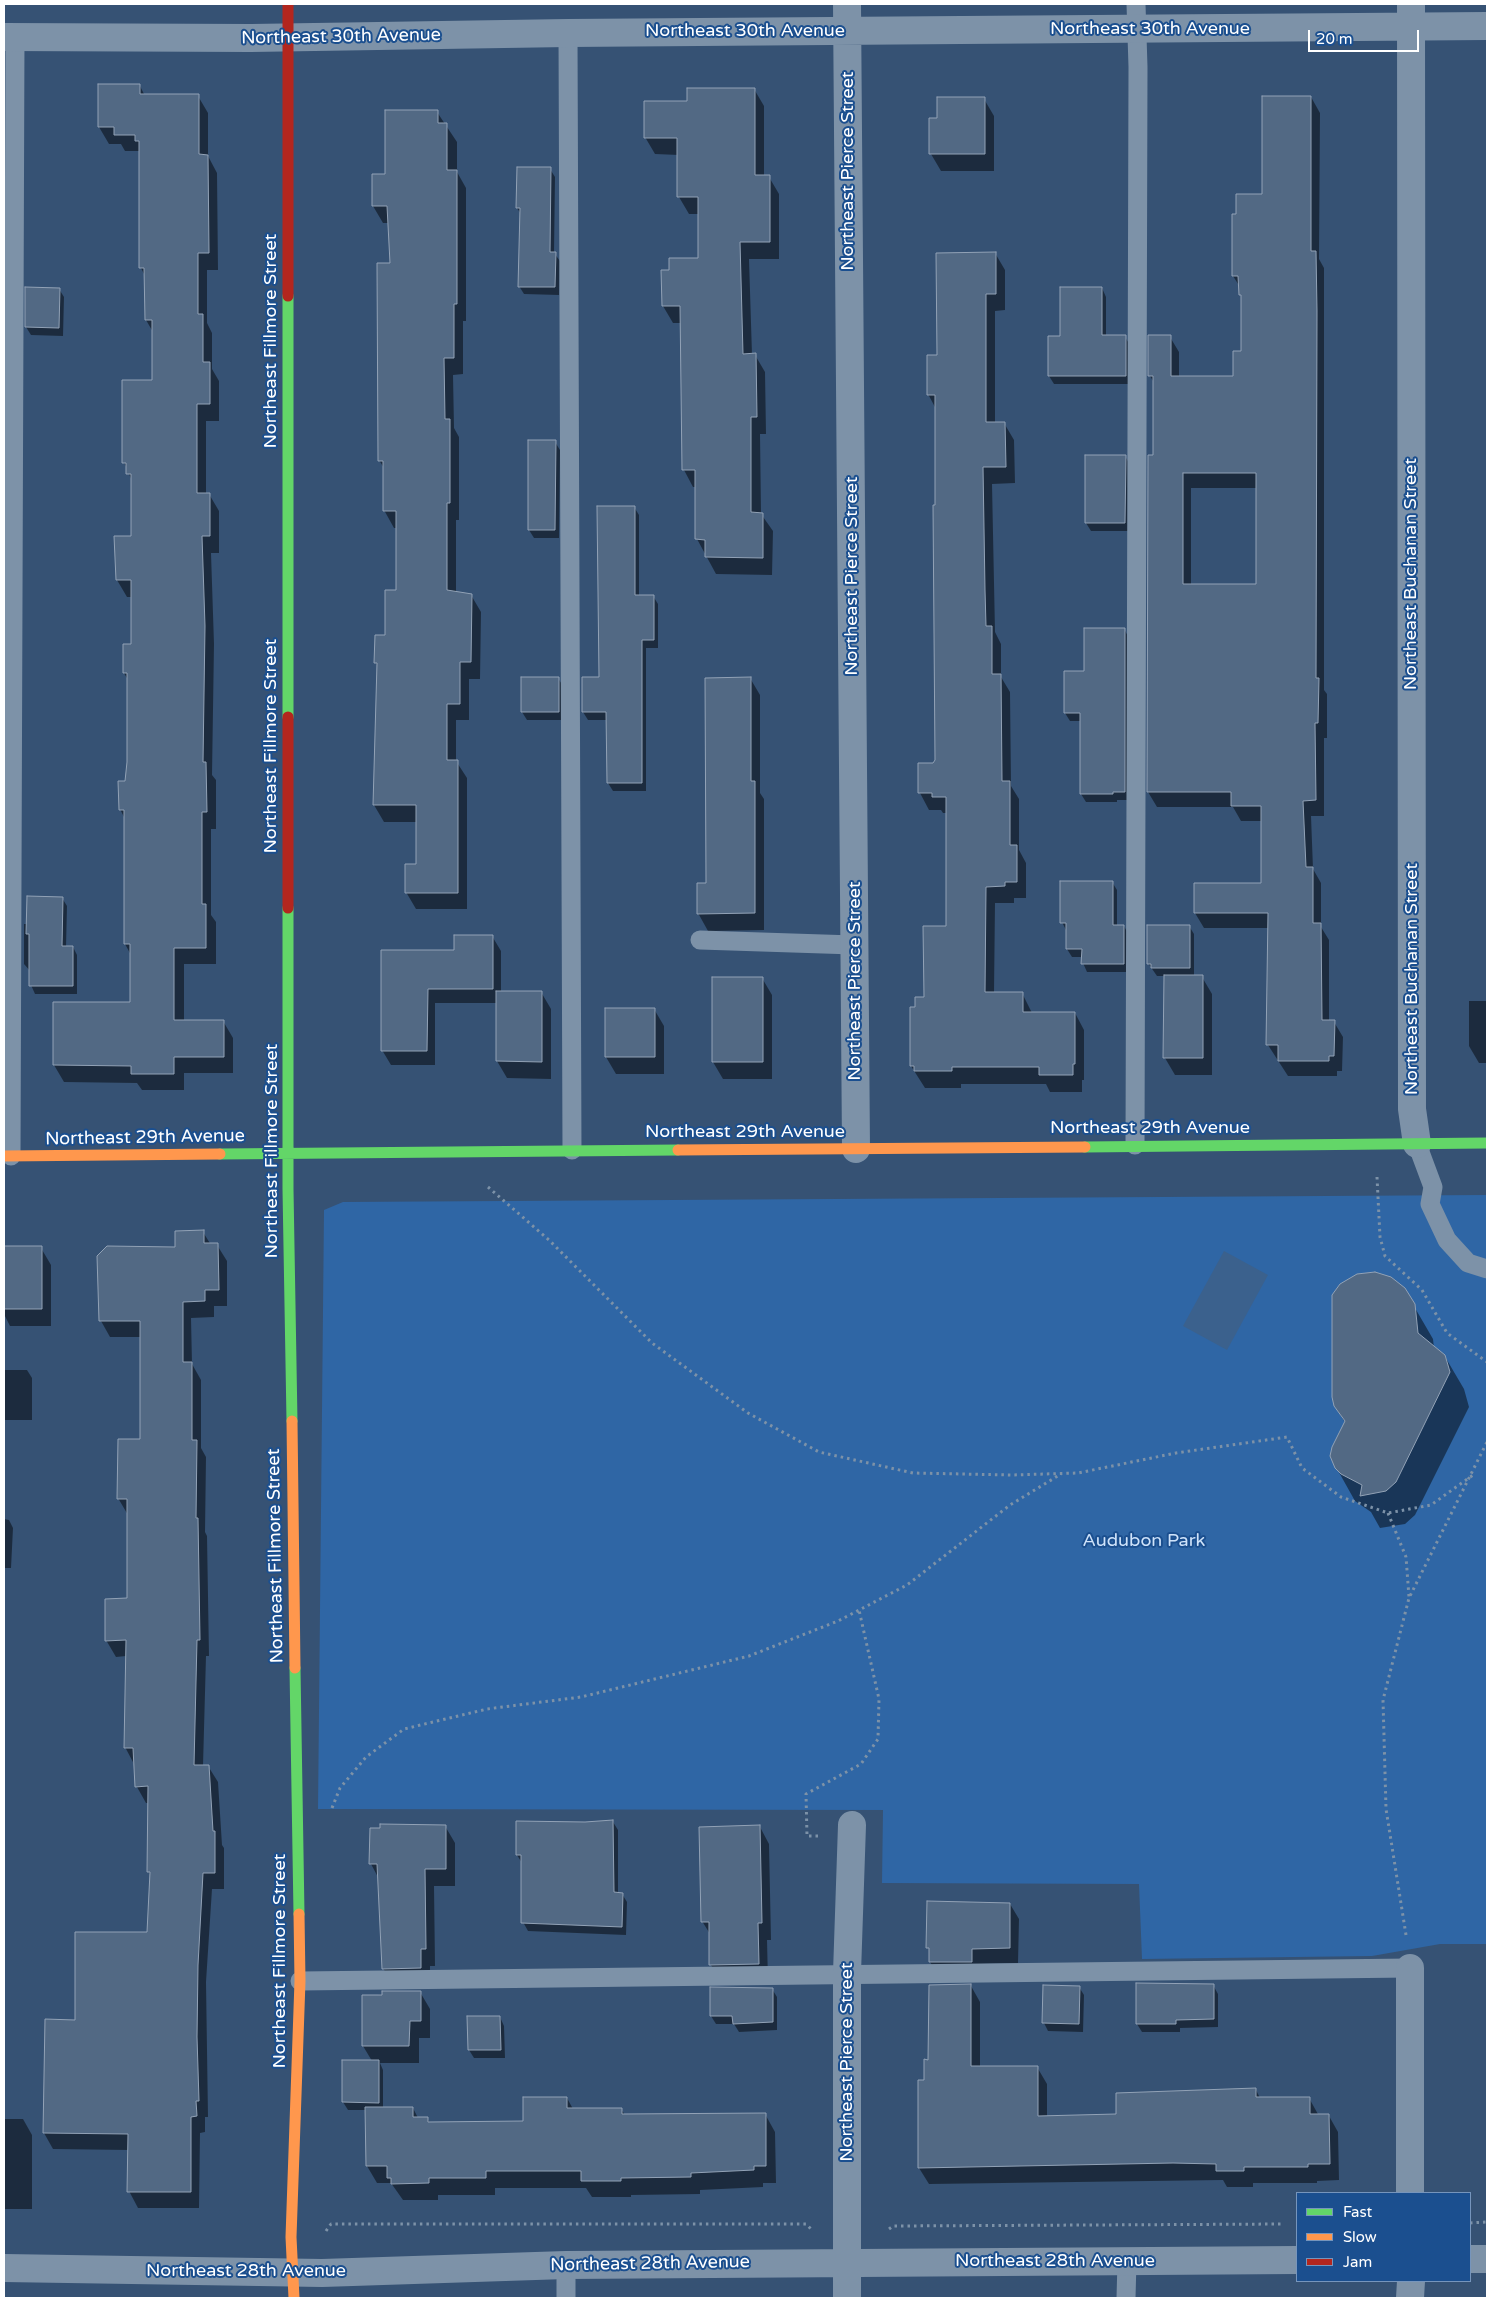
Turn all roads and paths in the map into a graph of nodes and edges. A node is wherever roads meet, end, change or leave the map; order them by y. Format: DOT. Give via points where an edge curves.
graph roads {
  1 [pos="288,4"];
  2 [pos="847,4"];
  3 [pos="1411,15"];
  4 [pos="1135,16"];
  5 [pos="1487,26"];
  6 [pos="848,31"];
  7 [pos="568,33"];
  8 [pos="10,37"];
  9 [pos="288,38"];
  10 [pos="700,940"];
  11 [pos="854,945"];
  12 [pos="1487,1143"];
  13 [pos="1417,1144"];
  14 [pos="1135,1145"];
  15 [pos="856,1149"];
  16 [pos="572,1150"];
  17 [pos="288,1154"];
  18 [pos="7,1156"];
  19 [pos="1377,1177"];
  20 [pos="488,1187"];
  21 [pos="1487,1269"];
  22 [pos="1487,1362"];
  23 [pos="1487,1442"];
  24 [pos="1061,1473"];
  25 [pos="1473,1475"];
  26 [pos="1388,1513"];
  27 [pos="1409,1598"];
  28 [pos="859,1610"];
  29 [pos="330,1812"];
  30 [pos="851,1830"];
  31 [pos="1410,1968"];
  32 [pos="847,1973"];
  33 [pos="300,1981"];
  34 [pos="1410,2192"];
  35 [pos="1487,2222"];
  36 [pos="1471,2223"];
  37 [pos="1287,2224"];
  38 [pos="814,2231"];
  39 [pos="883,2233"];
  40 [pos="322,2236"];
  41 [pos="1471,2259"];
  42 [pos="1487,2259"];
  43 [pos="1296,2260"];
  44 [pos="1126,2261"];
  45 [pos="847,2262"];
  46 [pos="566,2265"];
  47 [pos="4,2268"];
  48 [pos="1411,2282"];
  49 [pos="293,2285"];
  50 [pos="566,2298"];
  51 [pos="847,2298"];
  52 [pos="1126,2298"];
  53 [pos="1410,2298"];
  1 -- 9 [label="street, Northeast Fillmore Street"];
  2 -- 6 [label="street, Northeast Pierce Street"];
  3 -- 4 [label="street, Northeast 30th Avenue"];
  3 -- 5 [label="street, Northeast 30th Avenue"];
  3 -- 13 [label="street, Northeast Buchanan Street" via="1412,1092"];
  4 -- 6 [label="street, Northeast 30th Avenue"];
  4 -- 14 [label="lane" via="1138,67"];
  6 -- 7 [label="street, Northeast 30th Avenue"];
  6 -- 11 [label="street, Northeast Pierce Street"];
  7 -- 9 [label="street, Northeast 30th Avenue"];
  7 -- 16 [label="lane"];
  8 -- 9 [label="street, Northeast 30th Avenue"];
  8 -- 18 [label="lane"];
  9 -- 17 [label="street, Northeast Fillmore Street"];
  10 -- 11 [label="lane"];
  11 -- 15 [label="street, Northeast Pierce Street"];
  12 -- 13 [label="street, Northeast 29th Avenue"];
  13 -- 14 [label="street, Northeast 29th Avenue"];
  13 -- 21 [label="lane" via="1433,1187 1430,1204 1447,1240 1468,1263"];
  14 -- 15 [label="street, Northeast 29th Avenue"];
  15 -- 16 [label="street, Northeast 29th Avenue"];
  16 -- 17 [label="street, Northeast 29th Avenue"];
  17 -- 18 [label="street, Northeast 29th Avenue"];
  17 -- 33 [label="street, Northeast Fillmore Street"];
  19 -- 22 [label="path" via="1380,1237 1385,1256 1422,1290 1447,1333"];
  20 -- 24 [label="path" via="549,1240 652,1344 748,1413 819,1452 913,1473"];
  23 -- 25 [label="path"];
  24 -- 26 [label="path" via="1078,1473 1287,1437 1302,1468 1341,1497"];
  24 -- 28 [label="path" via="1010,1505 908,1585"];
  25 -- 26 [label="path" via="1432,1505"];
  25 -- 27 [label="path"];
  26 -- 27 [label="path" via="1406,1557"];
  27 -- 31 [label="path" via="1383,1700 1386,1809"];
  28 -- 29 [label="path" via="749,1656 666,1678 581,1698 487,1709 404,1729 366,1757 340,1788"];
  28 -- 30 [label="path" via="879,1699 878,1740 861,1764 806,1794 807,1836"];
  30 -- 32 [label="street, Northeast Pierce Street"];
  31 -- 32 [label="lane"];
  31 -- 34 [label="street"];
  32 -- 33 [label="lane"];
  32 -- 45 [label="street, Northeast Pierce Street"];
  33 -- 49 [label="street, Northeast Fillmore Street"];
  35 -- 36 [label="path"];
  37 -- 39 [label="path" via="894,2226"];
  38 -- 40 [label="path" via="806,2224 331,2224"];
  41 -- 42 [label="street"];
  43 -- 44 [label="street, Northeast 28th Avenue"];
  44 -- 45 [label="street, Northeast 28th Avenue"];
  44 -- 52 [label="lane"];
  45 -- 46 [label="street, Northeast 28th Avenue"];
  45 -- 51 [label="street, Northeast Pierce Street"];
  46 -- 49 [label="street, Northeast 28th Avenue"];
  46 -- 50 [label="lane"];
  47 -- 49 [label="street, Northeast 28th Avenue"];
  48 -- 53 [label="street"];
}
